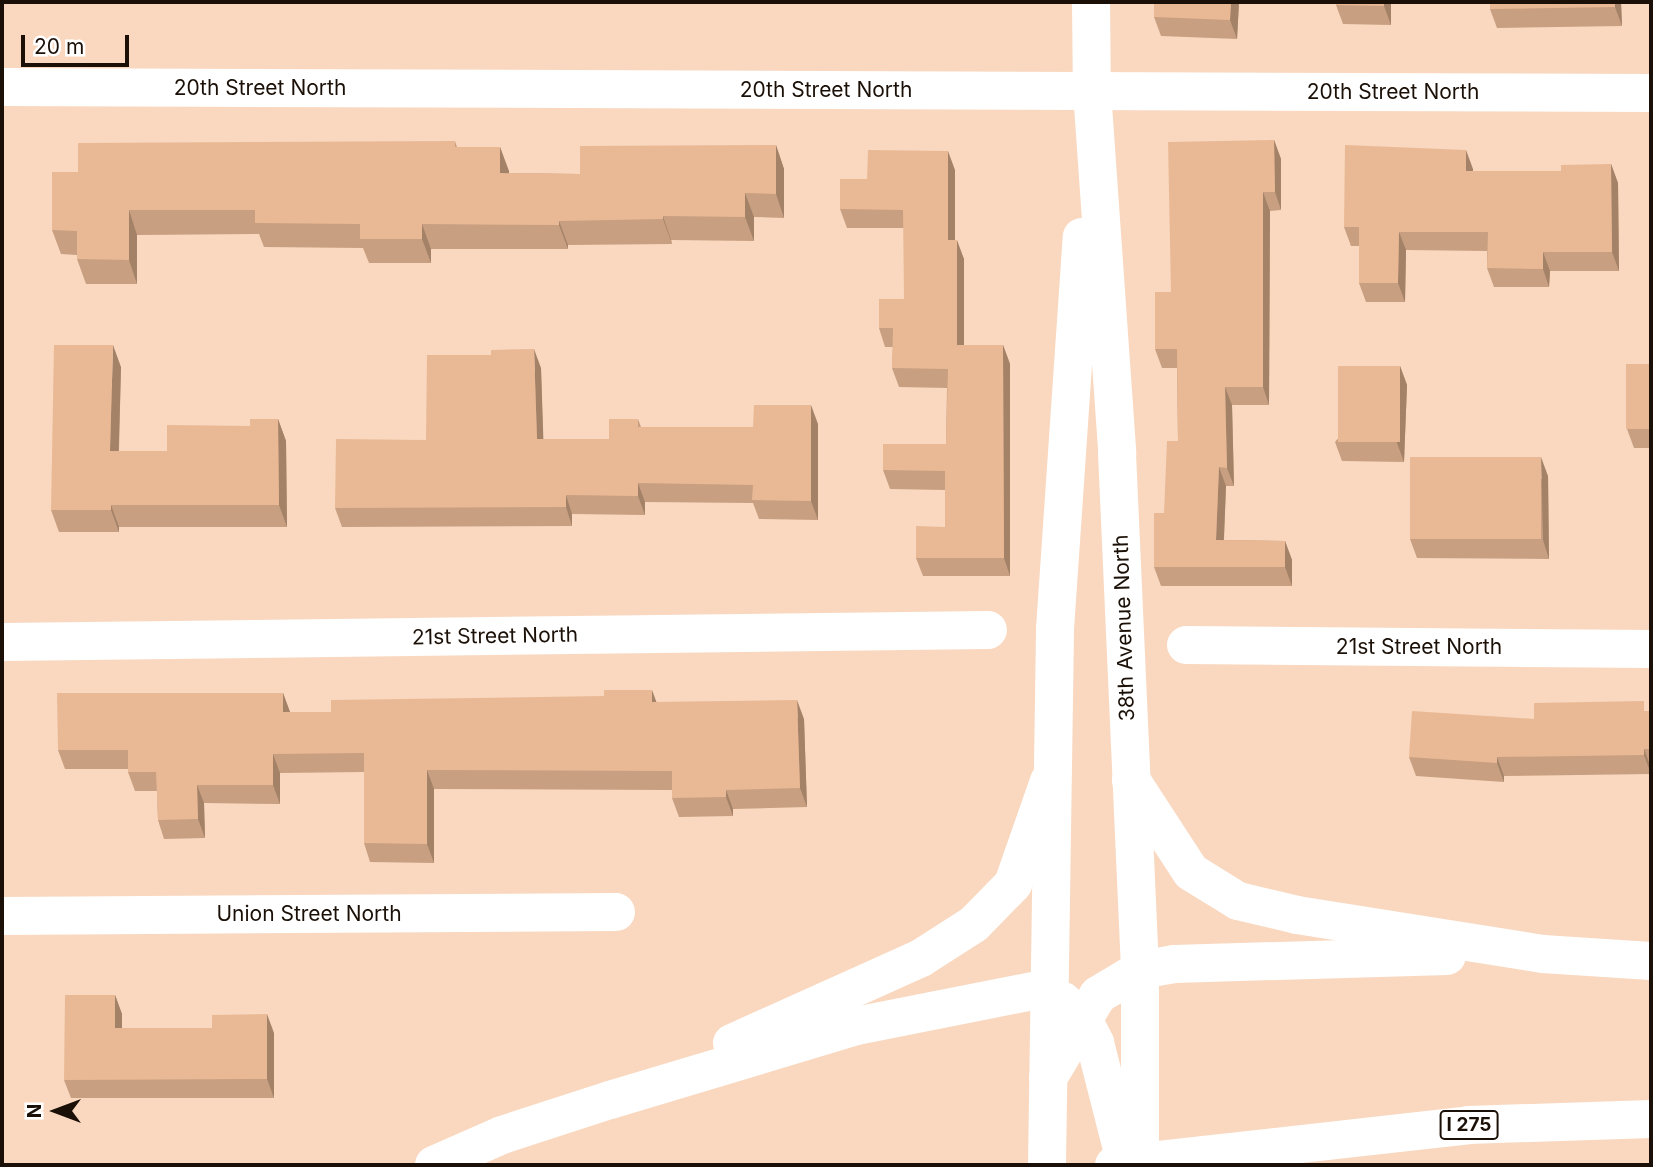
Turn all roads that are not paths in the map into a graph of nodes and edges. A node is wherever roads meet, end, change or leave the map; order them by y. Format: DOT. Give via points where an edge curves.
graph roads {
  1 [pos="1091,2"];
  2 [pos="2,87"];
  3 [pos="1091,91"];
  4 [pos="1651,93"];
  5 [pos="988,630"];
  6 [pos="2,642"];
  7 [pos="1186,645"];
  8 [pos="1651,649"];
  9 [pos="1049,780"];
  10 [pos="1131,780"];
  11 [pos="616,912"];
  12 [pos="2,916"];
  13 [pos="1543,954"];
  14 [pos="1651,961"];
  15 [pos="1140,970"];
  16 [pos="1048,988"];
  17 [pos="1083,1019"];
  18 [pos="1048,1078"];
  19 [pos="610,1100"];
  20 [pos="1651,1119"];
  21 [pos="434,1165"];
  22 [pos="1047,1165"];
  23 [pos="1114,1165"];
  24 [pos="1126,1165"];
  25 [pos="1140,1165"];
  1 -- 3 [label="main road, 38th Avenue North"];
  2 -- 3 [label="main road, 20th Street North"];
  3 -- 4 [label="main road, 20th Street North"];
  3 -- 9 [label="main road, 38th Avenue North"];
  3 -- 10 [label="main road, 38th Avenue North" via="1117,453"];
  5 -- 6 [label="main road, 21st Street North"];
  7 -- 8 [label="main road, 21st Street North"];
  9 -- 16 [label="main road, 38th Avenue North"];
  9 -- 19 [label="main road" via="1013,884 974,924 921,958"];
  10 -- 13 [label="main road" via="1191,872 1238,901 1297,915"];
  10 -- 15 [label="main road, 38th Avenue North"];
  11 -- 12 [label="main road, Union Street North"];
  13 -- 14 [label="main road"];
  13 -- 15 [label="main road" via="1174,964"];
  15 -- 17 [label="main road" via="1098,995"];
  15 -- 25 [label="main road, 38th Avenue North"];
  16 -- 17 [label="main road"];
  16 -- 18 [label="main road, 38th Avenue North"];
  16 -- 19 [label="main road" via="856,1026"];
  17 -- 18 [label="main road"];
  17 -- 24 [label="main road" via="1095,1043"];
  18 -- 22 [label="main road, 38th Avenue North"];
  19 -- 21 [label="main road" via="502,1135"];
  20 -- 23 [label="main road, I 275" via="1468,1125"];
}
